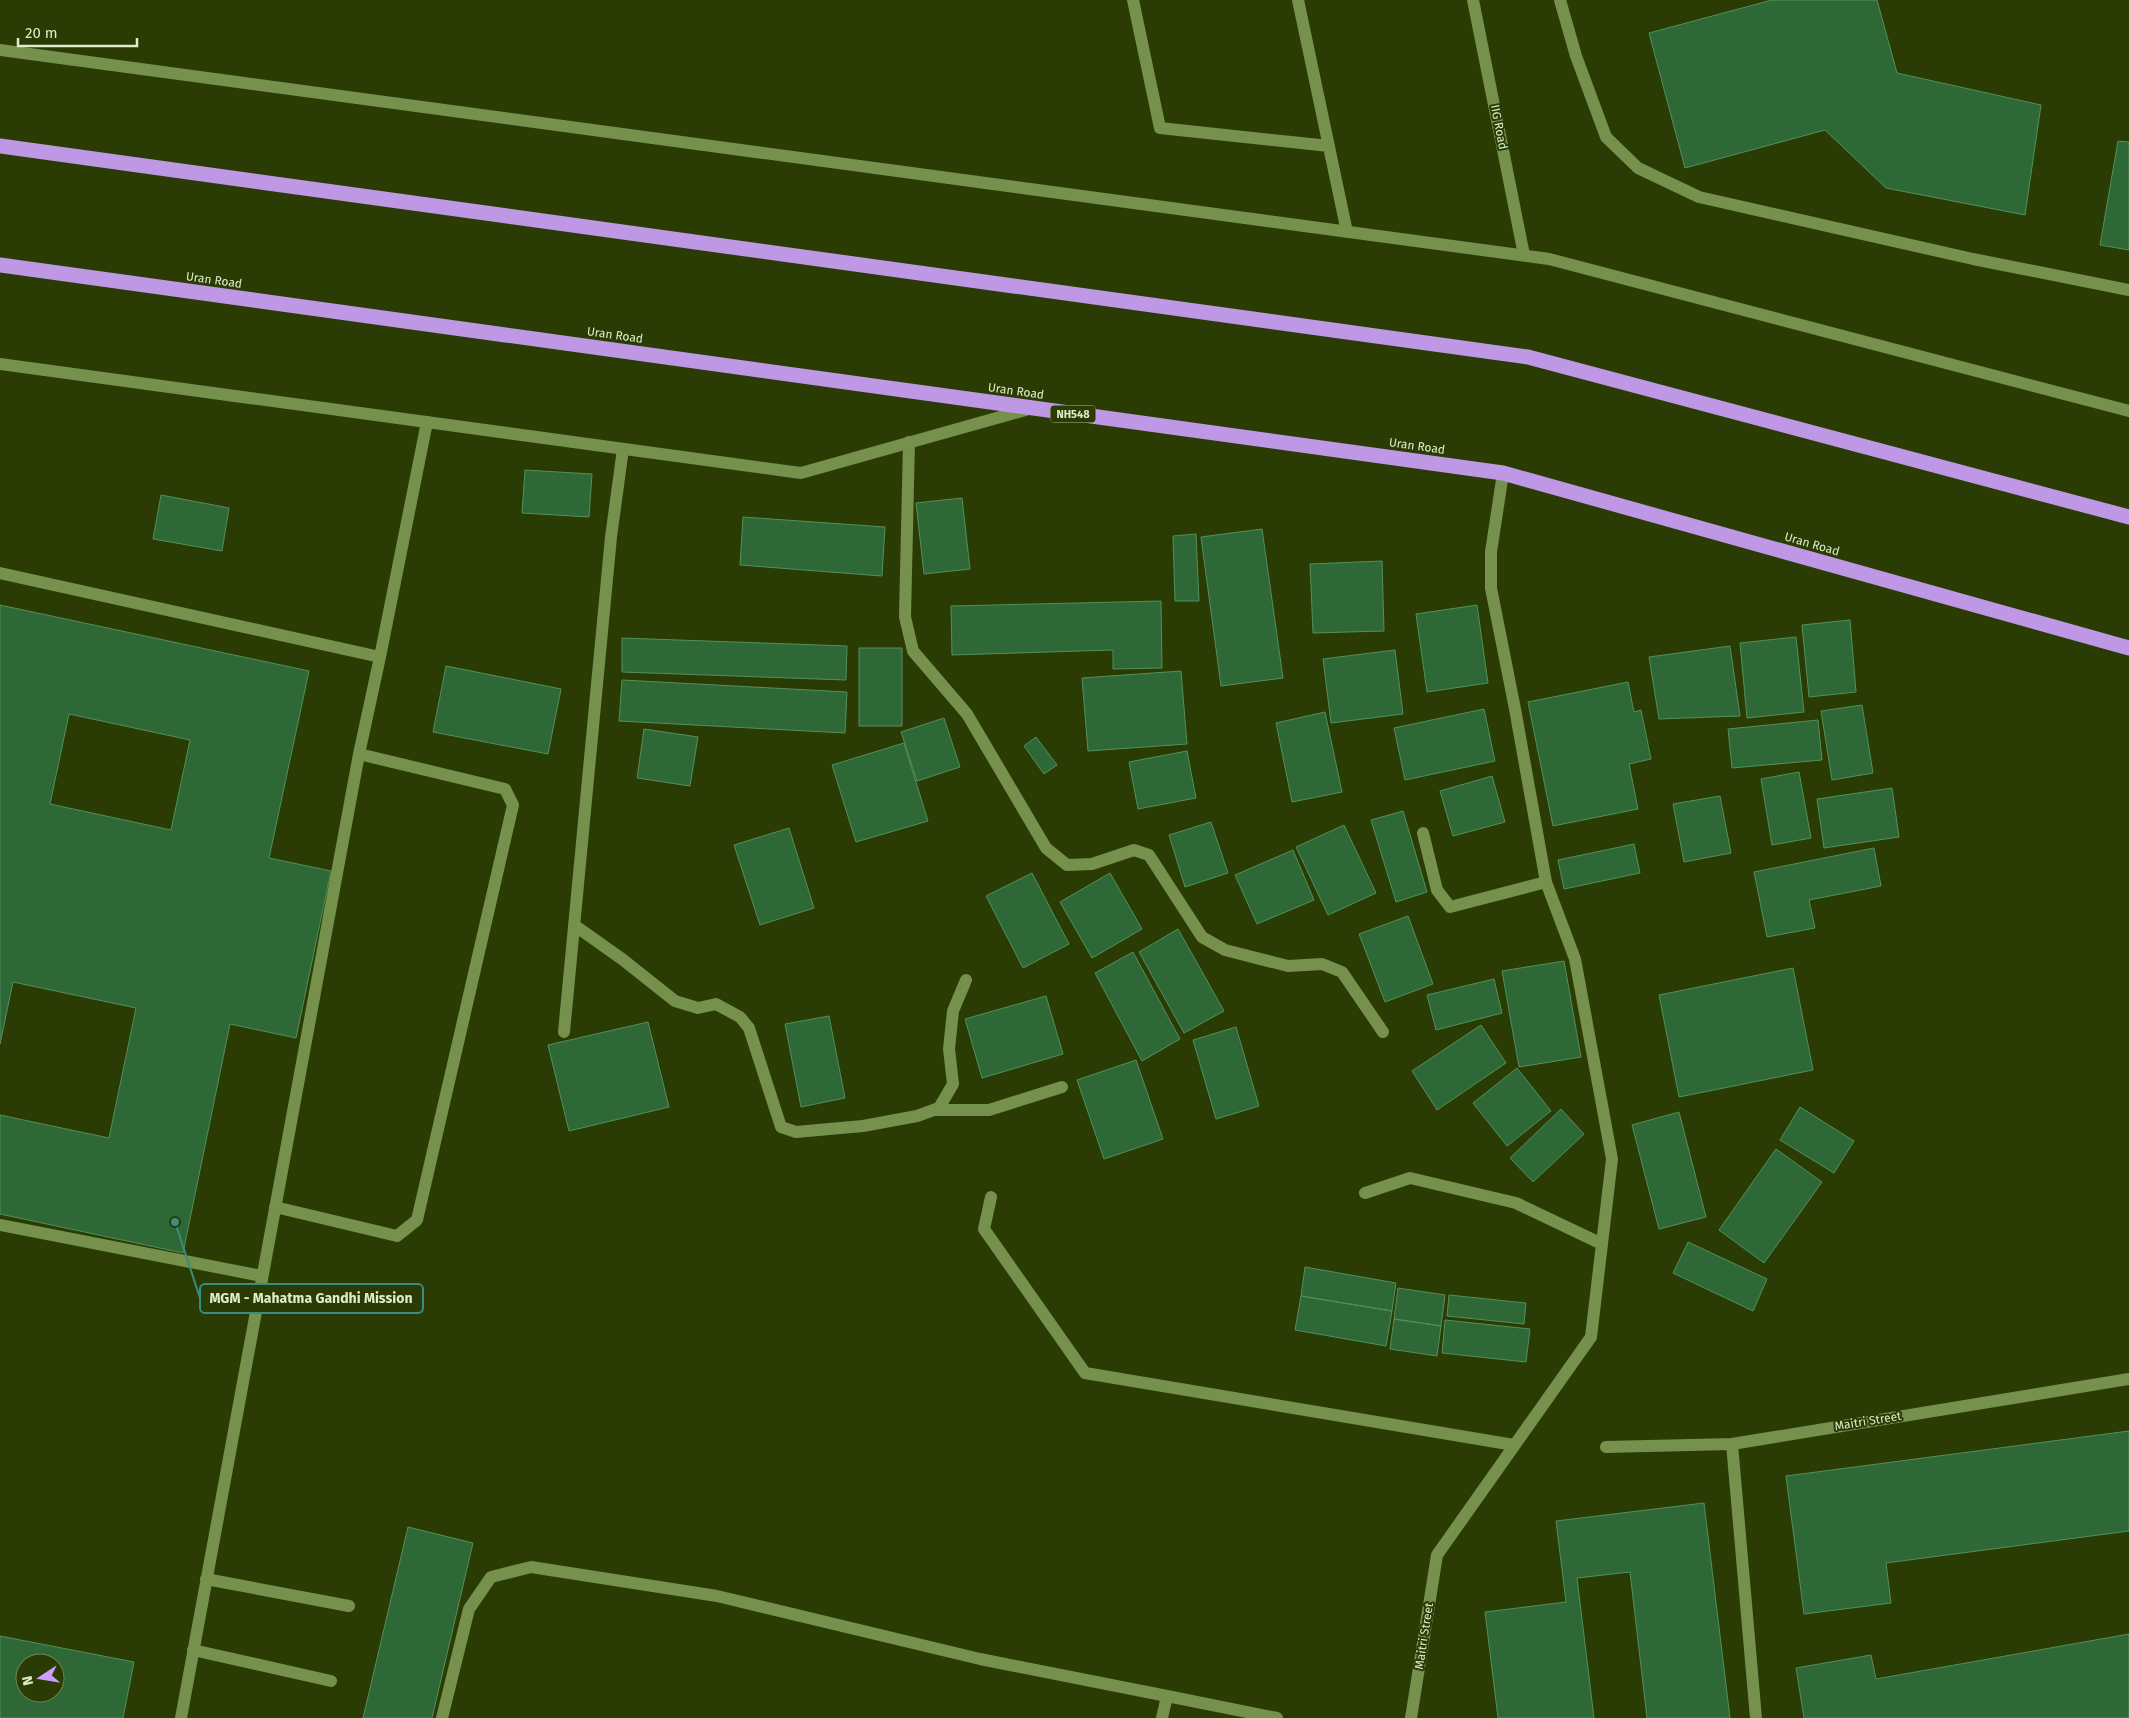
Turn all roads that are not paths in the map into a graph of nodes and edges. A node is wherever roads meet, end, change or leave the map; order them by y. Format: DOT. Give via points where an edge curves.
graph roads {
  1 [pos="1133,0"];
  2 [pos="1298,0"];
  3 [pos="1473,0"];
  4 [pos="1560,0"];
  5 [pos="0,50"];
  6 [pos="0,146"];
  7 [pos="1329,146"];
  8 [pos="1347,232"];
  9 [pos="1524,255"];
  10 [pos="0,265"];
  11 [pos="2129,290"];
  12 [pos="0,364"];
  13 [pos="1031,408"];
  14 [pos="2129,411"];
  15 [pos="427,422"];
  16 [pos="909,442"];
  17 [pos="622,450"];
  18 [pos="1503,473"];
  19 [pos="2129,517"];
  20 [pos="0,573"];
  21 [pos="2127,651"];
  22 [pos="380,657"];
  23 [pos="359,754"];
  24 [pos="1423,833"];
  25 [pos="1546,882"];
  26 [pos="574,925"];
  27 [pos="966,980"];
  28 [pos="564,1032"];
  29 [pos="1382,1032"];
  30 [pos="1062,1087"];
  31 [pos="934,1110"];
  32 [pos="1365,1193"];
  33 [pos="991,1197"];
  34 [pos="275,1207"];
  35 [pos="0,1225"];
  36 [pos="1602,1244"];
  37 [pos="262,1276"];
  38 [pos="2129,1379"];
  39 [pos="1514,1444"];
  40 [pos="1732,1444"];
  41 [pos="1606,1447"];
  42 [pos="206,1579"];
  43 [pos="349,1606"];
  44 [pos="193,1650"];
  45 [pos="331,1681"];
  46 [pos="1167,1696"];
  47 [pos="181,1718"];
  48 [pos="442,1718"];
  49 [pos="1162,1718"];
  50 [pos="1277,1718"];
  51 [pos="1411,1718"];
  52 [pos="1756,1718"];
  1 -- 7 [label="street" via="1160,128"];
  2 -- 7 [label="street"];
  3 -- 9 [label="street, IIG Road"];
  4 -- 11 [label="street" via="1576,56 1606,137 1638,168 1698,196 1973,259"];
  5 -- 8 [label="street"];
  6 -- 19 [label="highway" via="1528,357"];
  7 -- 8 [label="street"];
  8 -- 9 [label="street"];
  9 -- 14 [label="street" via="1559,261"];
  10 -- 13 [label="highway, Uran Road / NH548"];
  12 -- 15 [label="street"];
  13 -- 16 [label="street"];
  13 -- 18 [label="highway, Uran Road / NH548"];
  15 -- 17 [label="street"];
  15 -- 22 [label="street"];
  16 -- 17 [label="street" via="801,473"];
  16 -- 29 [label="street" via="905,617 913,652 967,714 1046,848 1067,865 1092,864 1134,850 1149,855 1202,937 1225,950 1288,966 1322,964 1342,972"];
  17 -- 26 [label="street"];
  18 -- 21 [label="highway, Uran Road / NH548"];
  18 -- 25 [label="street" via="1491,552 1491,588"];
  20 -- 22 [label="street"];
  22 -- 23 [label="street"];
  23 -- 34 [label="street"];
  23 -- 34 [label="street" via="505,789 513,805 417,1220 397,1236"];
  24 -- 25 [label="street" via="1437,890 1450,907"];
  25 -- 36 [label="street" via="1575,959 1612,1159"];
  26 -- 28 [label="street"];
  26 -- 31 [label="street" via="675,1001 698,1008 716,1004 740,1018 749,1028 781,1127 796,1132 863,1126"];
  27 -- 31 [label="street" via="953,1011 949,1050 953,1084 939,1108"];
  30 -- 31 [label="street" via="989,1110"];
  32 -- 36 [label="street" via="1410,1178 1516,1203"];
  33 -- 39 [label="street" via="984,1229 1085,1374"];
  34 -- 37 [label="street"];
  35 -- 37 [label="street"];
  36 -- 39 [label="street" via="1591,1337"];
  37 -- 42 [label="street"];
  38 -- 40 [label="street, Maitri Street"];
  39 -- 51 [label="street, Maitri Street" via="1437,1554"];
  40 -- 41 [label="street, Maitri Street"];
  40 -- 52 [label="street"];
  42 -- 43 [label="street"];
  42 -- 44 [label="street"];
  44 -- 45 [label="street"];
  44 -- 47 [label="street"];
  46 -- 48 [label="street" via="980,1659 717,1596 531,1567 491,1577 469,1609"];
  46 -- 49 [label="street"];
  46 -- 50 [label="street"];
}
